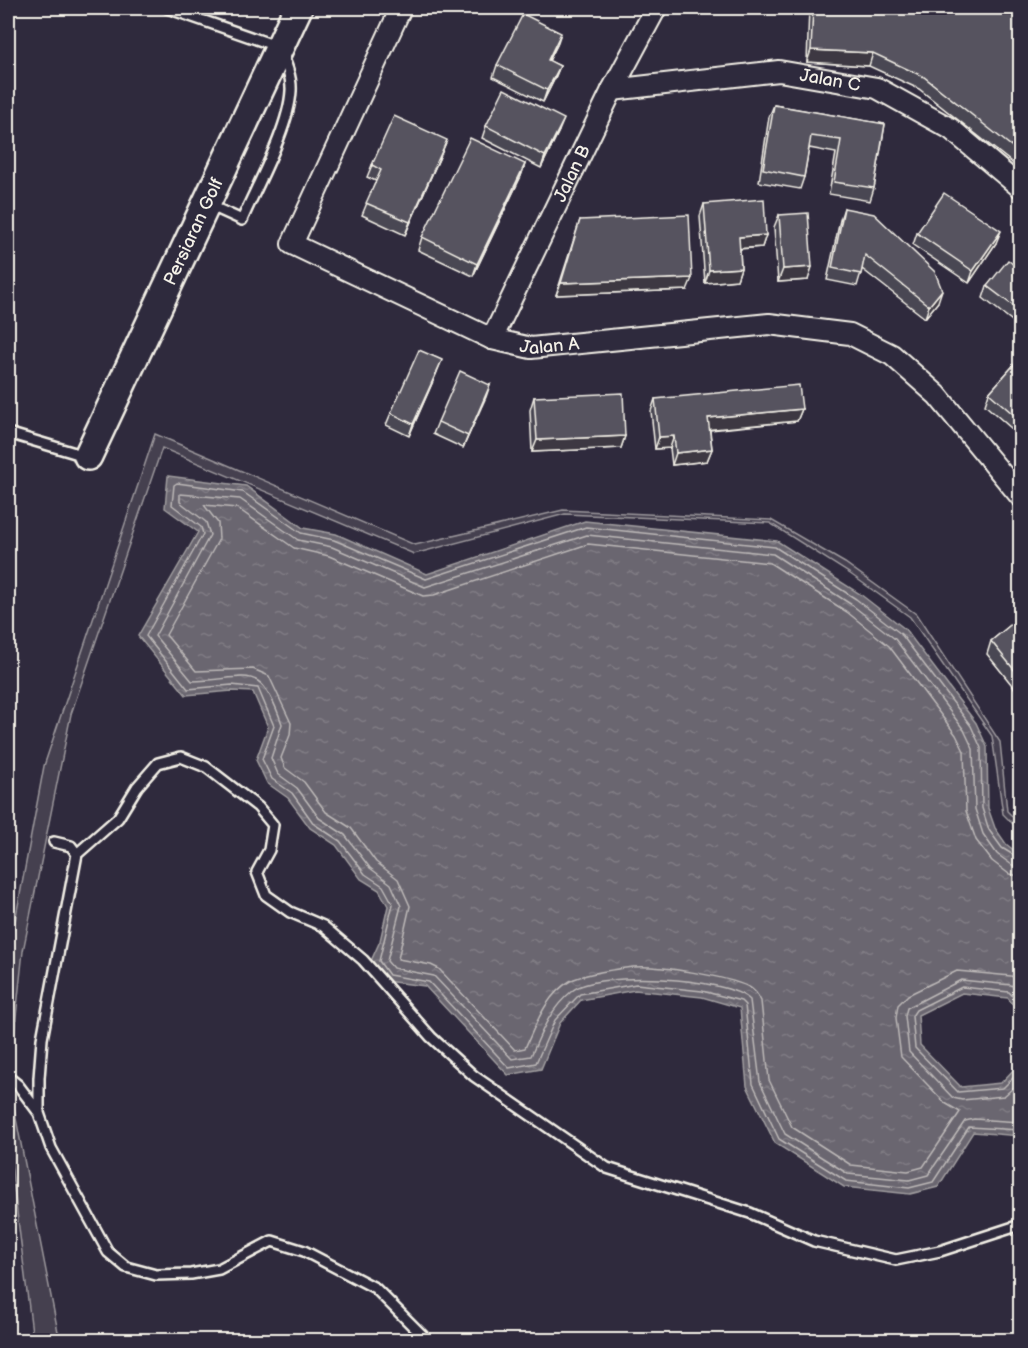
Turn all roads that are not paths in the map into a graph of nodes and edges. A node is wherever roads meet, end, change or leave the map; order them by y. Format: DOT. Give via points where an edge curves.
graph roads {
  1 [pos="167,8"];
  2 [pos="298,8"];
  3 [pos="401,8"];
  4 [pos="656,8"];
  5 [pos="279,47"];
  6 [pos="612,90"];
  7 [pos="1020,187"];
  8 [pos="205,202"];
  9 [pos="492,339"];
  10 [pos="8,433"];
  11 [pos="87,456"];
  12 [pos="1020,496"];
  13 [pos="54,842"];
  14 [pos="77,854"];
  15 [pos="8,1077"];
  16 [pos="39,1113"];
  17 [pos="1020,1225"];
  18 [pos="427,1341"];
  1 -- 5 [label="lane"];
  2 -- 5 [label="street, Persiaran Golf"];
  3 -- 9 [label="street, Jalan A" via="292,244"];
  4 -- 6 [label="street, Jalan B"];
  5 -- 8 [label="street, Persiaran Golf"];
  5 -- 8 [label="lane" via="289,71 287,115 242,220"];
  6 -- 7 [label="street, Jalan C" via="779,71 877,88 951,129"];
  6 -- 9 [label="street, Jalan B"];
  8 -- 11 [label="street, Persiaran Golf"];
  9 -- 12 [label="street, Jalan A" via="531,348 770,324 850,334 892,355 937,395"];
  10 -- 11 [label="lane"];
  13 -- 14 [label="lane" via="71,846"];
  14 -- 16 [label="lane" via="42,1039"];
  14 -- 17 [label="lane" via="118,818 158,763 181,757 206,767 258,807 273,825 269,850 257,872 266,895 290,912 323,926 363,960 431,1037 474,1076 607,1168 750,1213 814,1241 896,1260 940,1251"];
  15 -- 16 [label="lane"];
  16 -- 18 [label="lane" via="51,1148 91,1224 108,1252 126,1267 156,1275 219,1269 272,1240 304,1251 375,1287"];
}
